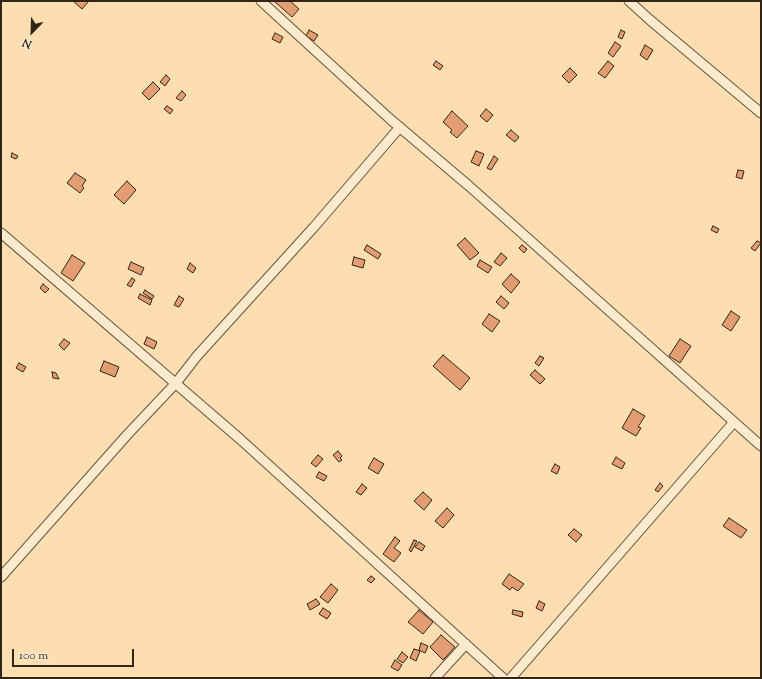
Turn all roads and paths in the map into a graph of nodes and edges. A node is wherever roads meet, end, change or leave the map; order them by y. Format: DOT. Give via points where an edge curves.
graph roads {
  1 [pos="261,1"];
  2 [pos="629,1"];
  3 [pos="761,113"];
  4 [pos="400,127"];
  5 [pos="1,232"];
  6 [pos="176,383"];
  7 [pos="734,422"];
  8 [pos="761,446"];
  9 [pos="1,577"];
  10 [pos="466,644"];
  11 [pos="435,678"];
  12 [pos="503,678"];
  13 [pos="511,678"];
  1 -- 4 [label="street"];
  2 -- 3 [label="street"];
  4 -- 6 [label="street"];
  4 -- 7 [label="street"];
  5 -- 6 [label="street"];
  6 -- 9 [label="street"];
  6 -- 10 [label="street"];
  7 -- 8 [label="street"];
  7 -- 13 [label="street"];
  10 -- 11 [label="street"];
  10 -- 12 [label="street"];
}
